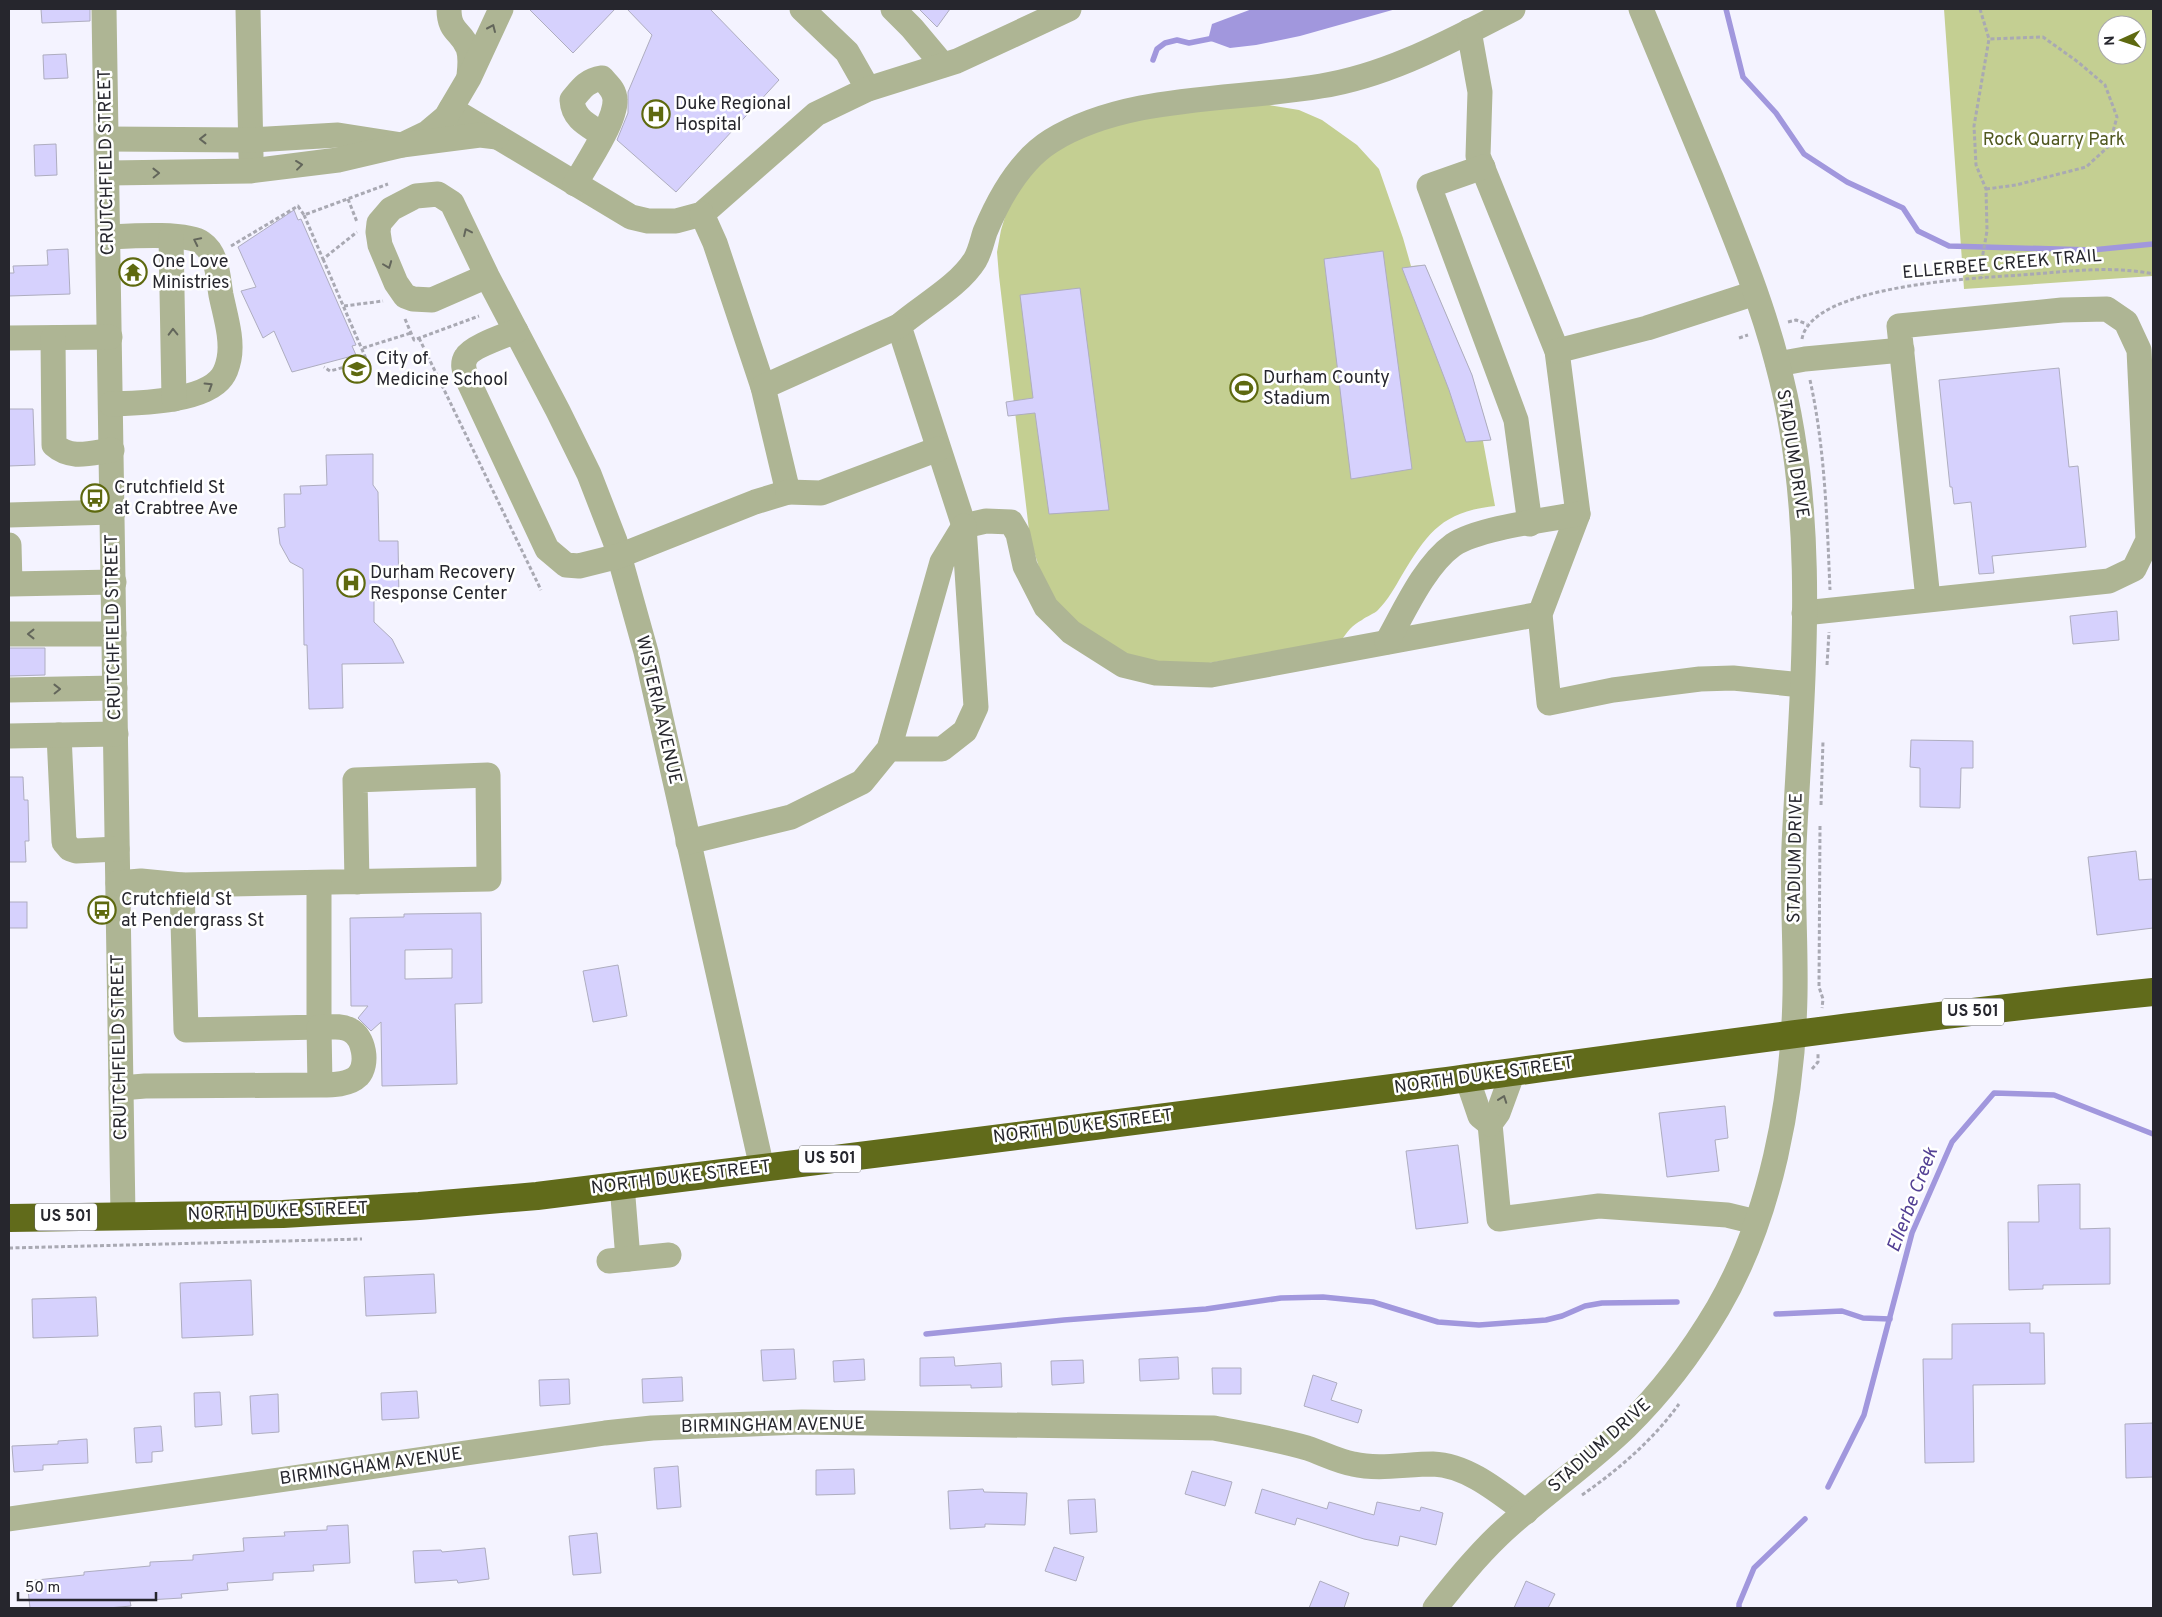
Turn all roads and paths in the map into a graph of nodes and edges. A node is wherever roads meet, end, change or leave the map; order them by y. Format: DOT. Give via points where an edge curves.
graph roads {
  1 [pos="104,9"];
  2 [pos="248,9"];
  3 [pos="449,9"];
  4 [pos="501,9"];
  5 [pos="802,9"];
  6 [pos="893,9"];
  7 [pos="1513,9"];
  8 [pos="1641,9"];
  9 [pos="1980,9"];
  10 [pos="1056,12"];
  11 [pos="1469,31"];
  12 [pos="1989,39"];
  13 [pos="942,65"];
  14 [pos="469,78"];
  15 [pos="868,89"];
  16 [pos="451,109"];
  17 [pos="603,135"];
  18 [pos="501,138"];
  19 [pos="107,139"];
  20 [pos="252,140"];
  21 [pos="402,145"];
  22 [pos="1483,167"];
  23 [pos="250,171"];
  24 [pos="108,174"];
  25 [pos="392,183"];
  26 [pos="575,184"];
  27 [pos="1986,189"];
  28 [pos="702,214"];
  29 [pos="304,215"];
  30 [pos="360,229"];
  31 [pos="108,237"];
  32 [pos="171,237"];
  33 [pos="224,250"];
  34 [pos="323,259"];
  35 [pos="2153,274"];
  36 [pos="487,276"];
  37 [pos="1982,278"];
  38 [pos="1755,293"];
  39 [pos="387,300"];
  40 [pos="344,306"];
  41 [pos="1785,323"];
  42 [pos="1807,324"];
  43 [pos="899,326"];
  44 [pos="516,331"];
  45 [pos="411,333"];
  46 [pos="1749,334"];
  47 [pos="110,337"];
  48 [pos="9,338"];
  49 [pos="54,338"];
  50 [pos="419,338"];
  51 [pos="1739,338"];
  52 [pos="363,348"];
  53 [pos="1902,350"];
  54 [pos="1557,351"];
  55 [pos="1805,360"];
  56 [pos="1778,364"];
  57 [pos="324,367"];
  58 [pos="762,387"];
  59 [pos="174,399"];
  60 [pos="111,404"];
  61 [pos="938,449"];
  62 [pos="112,450"];
  63 [pos="788,492"];
  64 [pos="112,512"];
  65 [pos="1578,514"];
  66 [pos="9,515"];
  67 [pos="1530,524"];
  68 [pos="964,526"];
  69 [pos="9,545"];
  70 [pos="619,556"];
  71 [pos="114,582"];
  72 [pos="540,590"];
  73 [pos="1928,599"];
  74 [pos="1804,613"];
  75 [pos="1540,614"];
  76 [pos="1829,628"];
  77 [pos="9,634"];
  78 [pos="114,634"];
  79 [pos="1387,642"];
  80 [pos="1827,667"];
  81 [pos="1802,684"];
  82 [pos="115,688"];
  83 [pos="9,690"];
  84 [pos="116,734"];
  85 [pos="59,735"];
  86 [pos="9,736"];
  87 [pos="1824,738"];
  88 [pos="889,749"];
  89 [pos="1821,805"];
  90 [pos="1820,826"];
  91 [pos="688,842"];
  92 [pos="117,849"];
  93 [pos="358,882"];
  94 [pos="118,883"];
  95 [pos="319,883"];
  96 [pos="182,885"];
  97 [pos="2153,992"];
  98 [pos="1823,999"];
  99 [pos="319,1027"];
  100 [pos="1793,1035"];
  101 [pos="1513,1072"];
  102 [pos="1467,1078"];
  103 [pos="320,1085"];
  104 [pos="121,1088"];
  105 [pos="1490,1124"];
  106 [pos="762,1168"];
  107 [pos="622,1186"];
  108 [pos="123,1216"];
  109 [pos="9,1218"];
  110 [pos="1756,1222"];
  111 [pos="362,1239"];
  112 [pos="9,1248"];
  113 [pos="669,1255"];
  114 [pos="1526,1512"];
  115 [pos="9,1519"];
  116 [pos="1435,1608"];
  1 -- 19 [label="street, CRUTCHFIELD STREET"];
  2 -- 20 [label="street"];
  3 -- 14 [label="street" via="449,22 467,47"];
  14 -- 4 [label="street, one-way"];
  5 -- 15 [label="street" via="847,52"];
  6 -- 13 [label="street"];
  7 -- 11 [label="street"];
  8 -- 38 [label="street, STADIUM DRIVE"];
  9 -- 12 [label="path"];
  10 -- 13 [label="street" via="957,61"];
  11 -- 22 [label="street" via="1480,92 1478,156"];
  11 -- 43 [label="street" via="1424,54 1322,86 1127,110 1086,122 1049,142 1026,162 1007,188 976,259 962,277"];
  12 -- 27 [label="path" via="1974,126 1976,165"];
  12 -- 27 [label="path" via="2043,37 2106,85 2117,117 2109,146 2086,167 2016,185"];
  13 -- 15 [label="street"];
  14 -- 16 [label="street"];
  15 -- 28 [label="street" via="816,114"];
  16 -- 18 [label="street"];
  16 -- 21 [label="street" via="427,133"];
  17 -- 26 [label="street"];
  18 -- 21 [label="street" via="480,134"];
  18 -- 26 [label="street"];
  20 -- 19 [label="street, one-way"];
  19 -- 24 [label="street, CRUTCHFIELD STREET"];
  20 -- 21 [label="street" via="338,134"];
  20 -- 23 [label="street"];
  23 -- 21 [label="street, one-way" via="338,160"];
  22 -- 54 [label="street"];
  22 -- 67 [label="street" via="1429,186 1516,420"];
  24 -- 23 [label="street, one-way"];
  24 -- 31 [label="street, CRUTCHFIELD STREET"];
  25 -- 29 [label="path"];
  26 -- 28 [label="street" via="631,217 676,221"];
  27 -- 37 [label="path" via="1987,231"];
  28 -- 58 [label="street" via="715,243"];
  29 -- 33 [label="path" via="298,206"];
  29 -- 34 [label="path"];
  30 -- 34 [label="path"];
  31 -- 32 [label="street"];
  31 -- 47 [label="street, CRUTCHFIELD STREET"];
  59 -- 32 [label="street, one-way"];
  59 -- 32 [label="street, one-way" via="207,389 223,376 229,358 229,334 214,257 203,244 191,238"];
  34 -- 40 [label="path"];
  35 -- 37 [label="path, ELLERBEE CREEK TRAIL" via="2134,270 2096,270"];
  36 -- 36 [label="street, WISTERIA AVENUE, one-way" via="457,209 443,196 431,193 406,200 379,223 380,245 391,274 405,296 432,300"];
  36 -- 44 [label="street, WISTERIA AVENUE"];
  37 -- 42 [label="path, ELLERBEE CREEK TRAIL" via="1896,287 1847,301"];
  38 -- 54 [label="street" via="1646,328"];
  38 -- 56 [label="street, STADIUM DRIVE"];
  39 -- 40 [label="path"];
  40 -- 52 [label="path"];
  41 -- 42 [label="path" via="1796,320"];
  42 -- 55 [label="path" via="1801,338"];
  43 -- 58 [label="street"];
  43 -- 61 [label="street"];
  44 -- 70 [label="street, WISTERIA AVENUE" via="589,474"];
  44 -- 70 [label="street" via="466,356 466,376 547,550 566,565 579,566"];
  45 -- 52 [label="path"];
  46 -- 51 [label="path"];
  47 -- 49 [label="street"];
  47 -- 60 [label="street, CRUTCHFIELD STREET"];
  48 -- 49 [label="street"];
  49 -- 62 [label="street" via="54,445 62,452 72,454"];
  50 -- 72 [label="path"];
  52 -- 57 [label="path" via="367,362 330,371"];
  53 -- 55 [label="street"];
  53 -- 73 [label="street"];
  53 -- 73 [label="street" via="1899,326 2062,310 2107,309 2126,322 2139,350 2148,540 2134,569 2108,581"];
  54 -- 65 [label="street"];
  55 -- 56 [label="street"];
  56 -- 74 [label="street, STADIUM DRIVE" via="1794,448 1803,522"];
  58 -- 63 [label="street"];
  59 -- 60 [label="street"];
  60 -- 62 [label="street, CRUTCHFIELD STREET"];
  61 -- 63 [label="street" via="821,493"];
  61 -- 68 [label="street"];
  62 -- 64 [label="street, CRUTCHFIELD STREET"];
  63 -- 70 [label="street"];
  64 -- 66 [label="street"];
  64 -- 71 [label="street, CRUTCHFIELD STREET"];
  65 -- 67 [label="street"];
  65 -- 75 [label="street"];
  67 -- 79 [label="street" via="1473,535 1452,546 1418,586"];
  68 -- 79 [label="street" via="1011,522 1018,534 1025,566 1046,607 1071,632 1123,665 1156,673 1211,675"];
  68 -- 88 [label="street" via="942,562"];
  68 -- 88 [label="street" via="976,708 965,731 942,748"];
  69 -- 71 [label="street" via="10,584"];
  70 -- 91 [label="street, WISTERIA AVENUE" via="646,652"];
  71 -- 78 [label="street, CRUTCHFIELD STREET"];
  73 -- 74 [label="street"];
  74 -- 81 [label="street, STADIUM DRIVE"];
  75 -- 79 [label="street"];
  75 -- 81 [label="street" via="1549,702 1700,679 1734,678"];
  76 -- 80 [label="path"];
  78 -- 77 [label="street, one-way"];
  78 -- 82 [label="street, CRUTCHFIELD STREET"];
  81 -- 100 [label="street, STADIUM DRIVE" via="1793,880"];
  83 -- 82 [label="street, one-way"];
  82 -- 84 [label="street, CRUTCHFIELD STREET"];
  84 -- 85 [label="street"];
  84 -- 92 [label="street, CRUTCHFIELD STREET"];
  85 -- 86 [label="street"];
  85 -- 92 [label="street" via="64,842 76,851"];
  87 -- 89 [label="path"];
  88 -- 91 [label="street" via="862,782 791,817"];
  90 -- 98 [label="path" via="1820,988"];
  91 -- 106 [label="street, WISTERIA AVENUE"];
  92 -- 94 [label="street, CRUTCHFIELD STREET"];
  93 -- 93 [label="street" via="489,879 488,774 355,780"];
  93 -- 95 [label="street"];
  94 -- 96 [label="street" via="141,881"];
  94 -- 104 [label="street, CRUTCHFIELD STREET"];
  95 -- 96 [label="street"];
  95 -- 99 [label="street"];
  96 -- 99 [label="street" via="186,1030"];
  97 -- 100 [label="highway, NORTH DUKE STREET / US 501"];
  99 -- 103 [label="street"];
  99 -- 103 [label="street" via="350,1030 360,1038 363,1052 358,1076 349,1082"];
  100 -- 101 [label="highway, NORTH DUKE STREET / US 501"];
  100 -- 110 [label="street, STADIUM DRIVE" via="1790,1077 1779,1138"];
  101 -- 102 [label="highway, NORTH DUKE STREET / US 501"];
  105 -- 101 [label="street, one-way" via="1498,1113"];
  102 -- 105 [label="street" via="1480,1116"];
  102 -- 106 [label="highway, NORTH DUKE STREET / US 501"];
  103 -- 104 [label="street"];
  104 -- 108 [label="street, CRUTCHFIELD STREET"];
  105 -- 110 [label="street" via="1499,1219 1599,1206 1701,1212"];
  106 -- 107 [label="highway, NORTH DUKE STREET / US 501"];
  107 -- 108 [label="highway, NORTH DUKE STREET / US 501" via="420,1206 283,1214"];
  107 -- 113 [label="street" via="619,1260"];
  108 -- 109 [label="highway, NORTH DUKE STREET / US 501"];
  110 -- 114 [label="street, STADIUM DRIVE" via="1720,1305 1667,1382 1626,1428"];
  111 -- 112 [label="path"];
  114 -- 115 [label="street, BIRMINGHAM AVENUE" via="1498,1491 1448,1466 1353,1464 1274,1438 1214,1428 802,1422 605,1433"];
  114 -- 116 [label="street, STADIUM DRIVE" via="1472,1564"];
}
